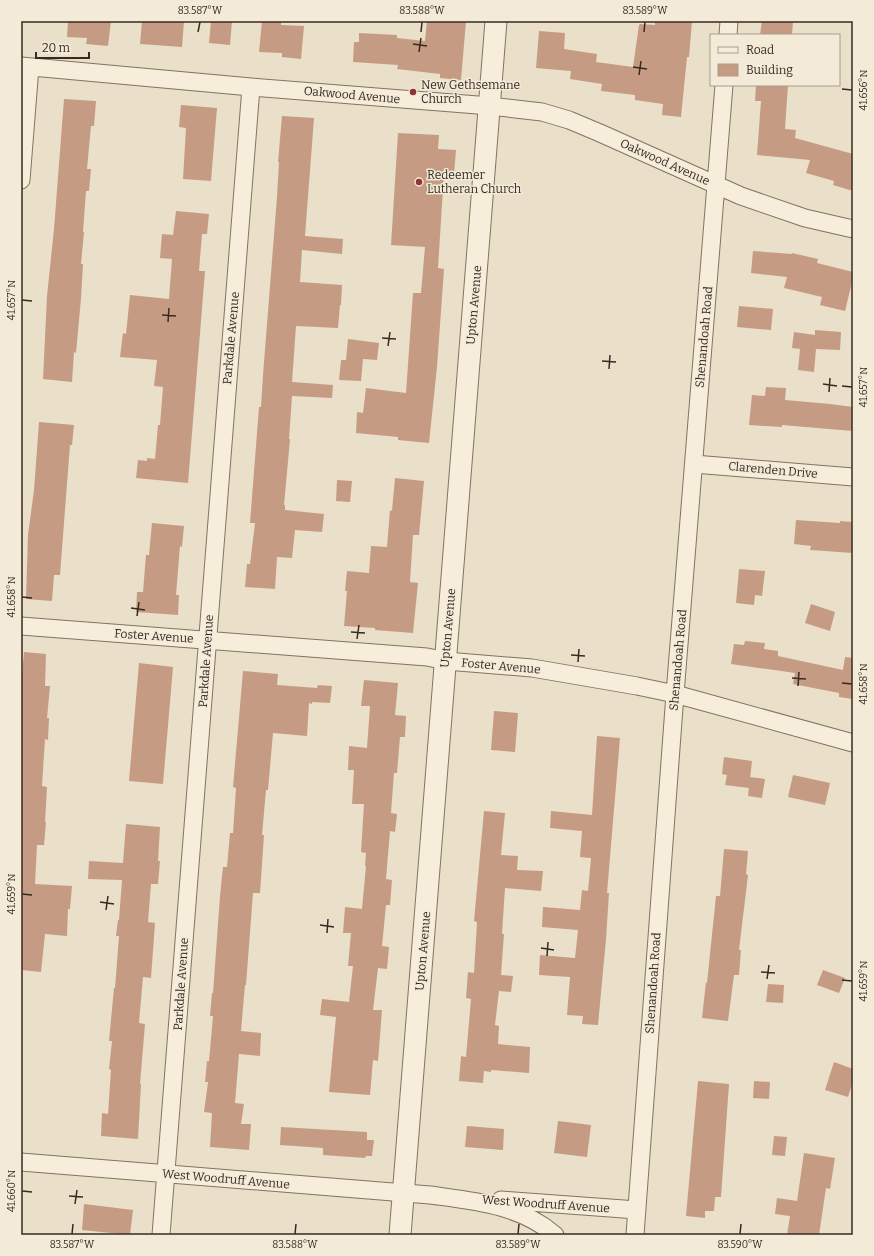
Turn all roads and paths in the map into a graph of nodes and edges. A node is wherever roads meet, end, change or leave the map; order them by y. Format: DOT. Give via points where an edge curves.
graph roads {
  1 [pos="496,21"];
  2 [pos="729,21"];
  3 [pos="728,34"];
  4 [pos="25,67"];
  5 [pos="724,86"];
  6 [pos="251,87"];
  7 [pos="490,106"];
  8 [pos="21,180"];
  9 [pos="716,185"];
  10 [pos="853,229"];
  11 [pos="694,464"];
  12 [pos="853,477"];
  13 [pos="21,626"];
  14 [pos="207,640"];
  15 [pos="446,661"];
  16 [pos="675,694"];
  17 [pos="853,743"];
  18 [pos="21,1162"];
  19 [pos="166,1174"];
  20 [pos="403,1193"];
  21 [pos="430,1195"];
  22 [pos="637,1210"];
  23 [pos="161,1235"];
  24 [pos="400,1235"];
  25 [pos="555,1235"];
  26 [pos="635,1235"];
  1 -- 7 [label="street, Upton Avenue"];
  2 -- 3 [label="street"];
  4 -- 6 [label="street, Oakwood Avenue"];
  4 -- 8 [label="street"];
  5 -- 9 [label="street, Shenandoah Road"];
  6 -- 7 [label="street, Oakwood Avenue"];
  6 -- 14 [label="street, Parkdale Avenue"];
  7 -- 9 [label="street, Oakwood Avenue" via="542,112 569,120"];
  7 -- 15 [label="street, Upton Avenue"];
  9 -- 10 [label="street, Oakwood Avenue" via="782,211"];
  9 -- 11 [label="street, Shenandoah Road"];
  11 -- 12 [label="street, Clarenden Drive"];
  11 -- 16 [label="street, Shenandoah Road"];
  13 -- 14 [label="street, Foster Avenue"];
  14 -- 15 [label="street, Foster Avenue" via="427,657"];
  14 -- 19 [label="street, Parkdale Avenue"];
  15 -- 16 [label="street, Foster Avenue" via="532,668"];
  15 -- 20 [label="street, Upton Avenue"];
  16 -- 17 [label="street, Foster Avenue"];
  16 -- 22 [label="street, Shenandoah Road"];
  18 -- 19 [label="street, West Woodruff Avenue"];
  19 -- 20 [label="street, West Woodruff Avenue"];
  19 -- 23 [label="street, Parkdale Avenue"];
  20 -- 21 [label="street, West Woodruff Avenue"];
  20 -- 24 [label="street, Upton Avenue"];
  21 -- 22 [label="street, West Woodruff Avenue"];
  21 -- 25 [label="street, West Woodruff Avenue" via="480,1202 521,1213"];
  22 -- 26 [label="street, Shenandoah Road"];
}
